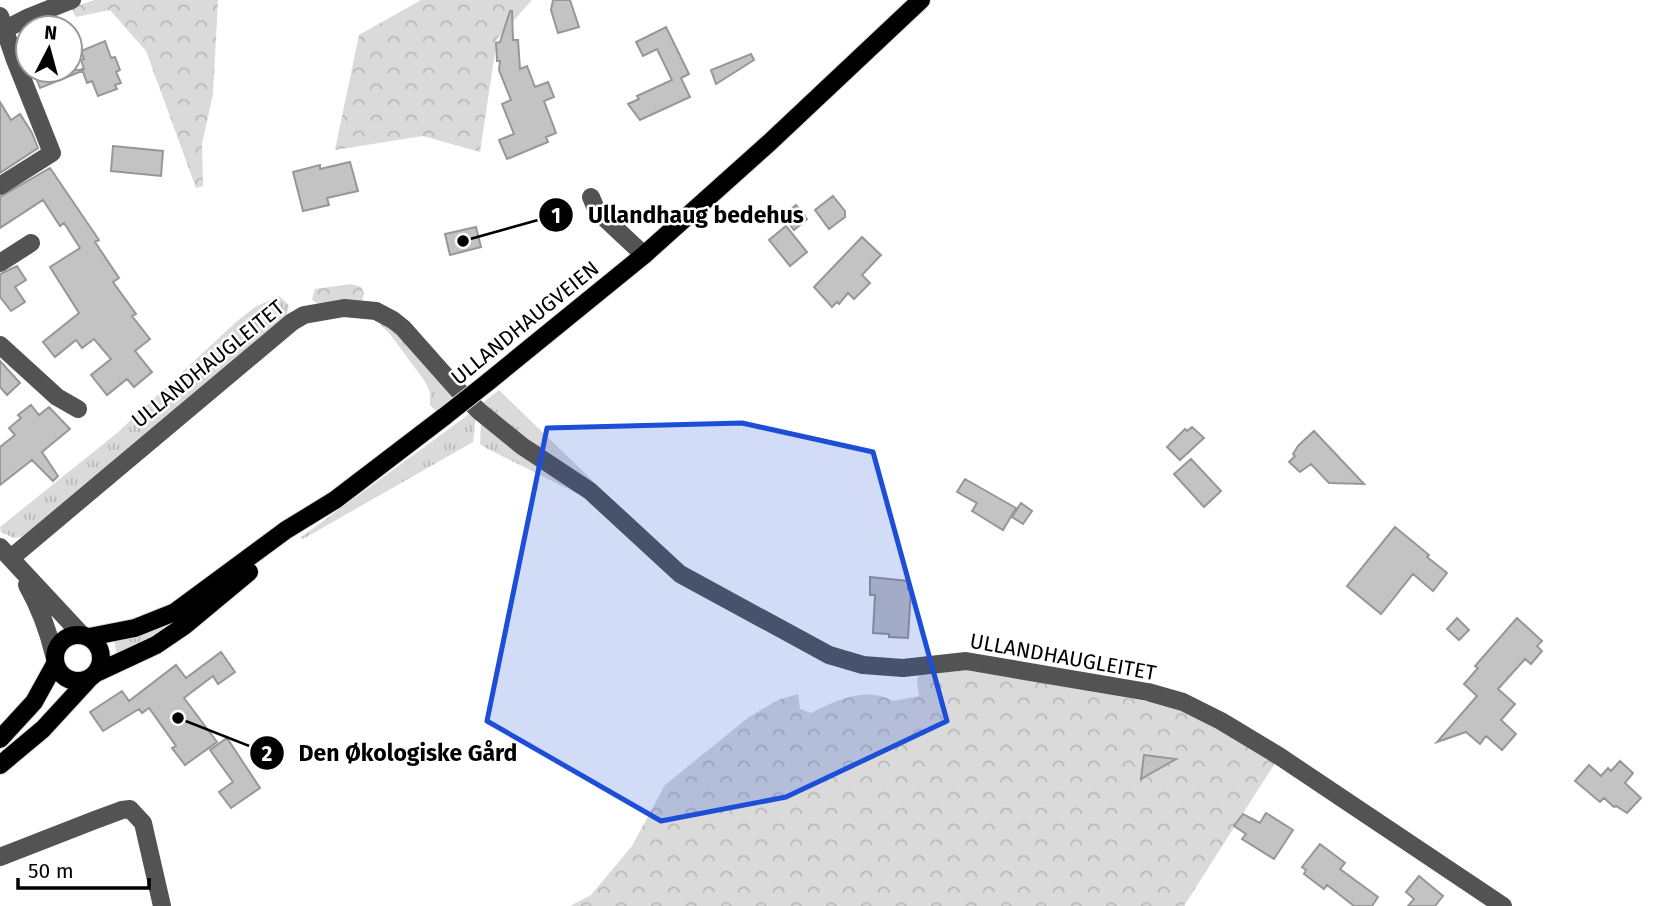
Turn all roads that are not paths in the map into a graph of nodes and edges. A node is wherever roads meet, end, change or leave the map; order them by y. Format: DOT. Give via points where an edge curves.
graph roads {
  1 [pos="72,0"];
  2 [pos="921,0"];
  3 [pos="1,26"];
  4 [pos="0,186"];
  5 [pos="591,197"];
  6 [pos="31,243"];
  7 [pos="644,255"];
  8 [pos="0,263"];
  9 [pos="0,345"];
  10 [pos="78,410"];
  11 [pos="335,500"];
  12 [pos="6,553"];
  13 [pos="85,636"];
  14 [pos="55,659"];
  15 [pos="93,676"];
  16 [pos="0,739"];
  17 [pos="0,765"];
  18 [pos="0,857"];
  19 [pos="162,906"];
  20 [pos="1503,906"];
  1 -- 3 [label="street"];
  2 -- 7 [label="main road, ULLANDHAUGVEIEN"];
  3 -- 4 [label="street" via="52,153"];
  5 -- 7 [label="street" via="597,211"];
  6 -- 8 [label="street"];
  7 -- 11 [label="main road, ULLANDHAUGVEIEN, bridge"];
  9 -- 10 [label="street"];
  11 -- 13 [label="main road, ULLANDHAUGVEIEN" via="286,530 175,612 135,628"];
  11 -- 15 [label="main road, ULLANDHAUGVEIEN" via="184,626"];
  12 -- 13 [label="street"];
  12 -- 14 [label="street" via="38,605"];
  12 -- 20 [label="street, ULLANDHAUGLEITET" via="292,322 304,315 344,308 376,311 403,328 480,411 522,446 590,491 692,583 829,655 863,665 904,668 966,661 1182,702 1279,757"];
  13 -- 14 [label="main road" via="64,639"];
  13 -- 15 [label="main road" via="101,653"];
  14 -- 15 [label="main road" via="58,670 69,679"];
  14 -- 16 [label="main road" via="34,702"];
  15 -- 17 [label="main road, ULLANDHAUGVEIEN" via="43,729"];
  18 -- 19 [label="street" via="130,810 144,823"];
}
